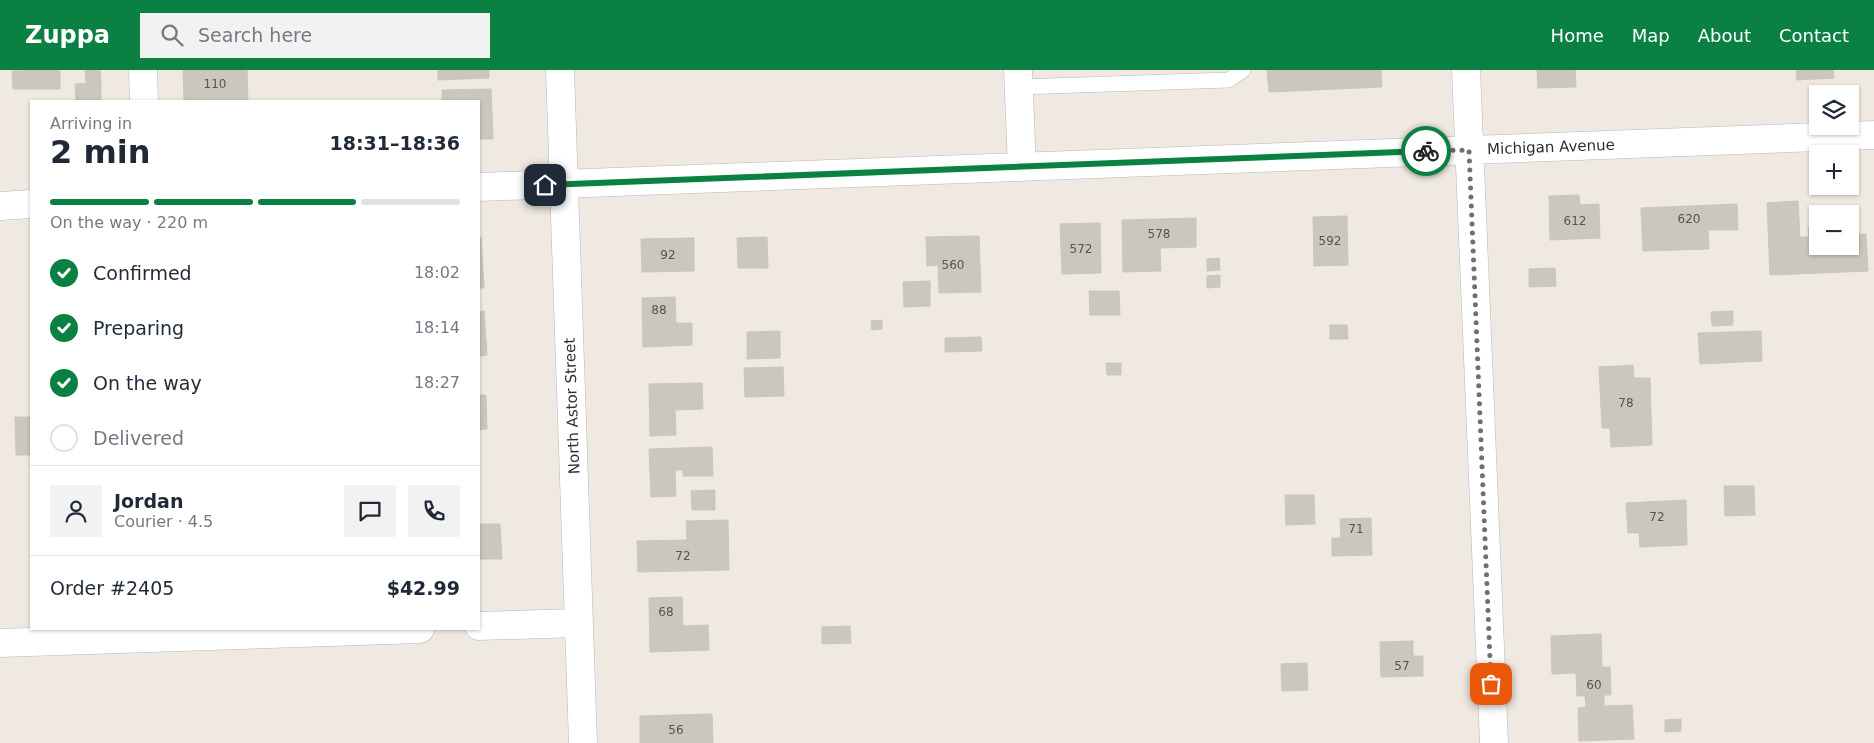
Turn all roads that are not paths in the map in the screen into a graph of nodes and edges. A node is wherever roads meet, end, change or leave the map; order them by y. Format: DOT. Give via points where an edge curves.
graph roads {
  1 [pos="143,70"];
  2 [pos="560,70"];
  3 [pos="1243,70"];
  4 [pos="1466,70"];
  5 [pos="1018,78"];
  6 [pos="144,100"];
  7 [pos="1874,135"];
  8 [pos="1469,150"];
  9 [pos="1022,167"];
  10 [pos="564,184"];
  11 [pos="480,188"];
  12 [pos="30,204"];
  13 [pos="0,206"];
  14 [pos="579,623"];
  15 [pos="480,626"];
  16 [pos="390,630"];
  17 [pos="0,643"];
  18 [pos="583,743"];
  19 [pos="1494,743"];
  1 -- 6 [label="street"];
  2 -- 10 [label="street, North Astor Street"];
  3 -- 5 [label="lane" via="1228,80"];
  4 -- 8 [label="street"];
  5 -- 9 [label="street"];
  7 -- 8 [label="street, Michigan Avenue"];
  8 -- 9 [label="street, Michigan Avenue"];
  8 -- 19 [label="street"];
  9 -- 10 [label="street, Michigan Avenue"];
  10 -- 11 [label="street, Michigan Avenue"];
  10 -- 14 [label="street, North Astor Street"];
  12 -- 13 [label="street"];
  14 -- 15 [label="street"];
  14 -- 18 [label="street, North Astor Street"];
  16 -- 17 [label="street"];
}
